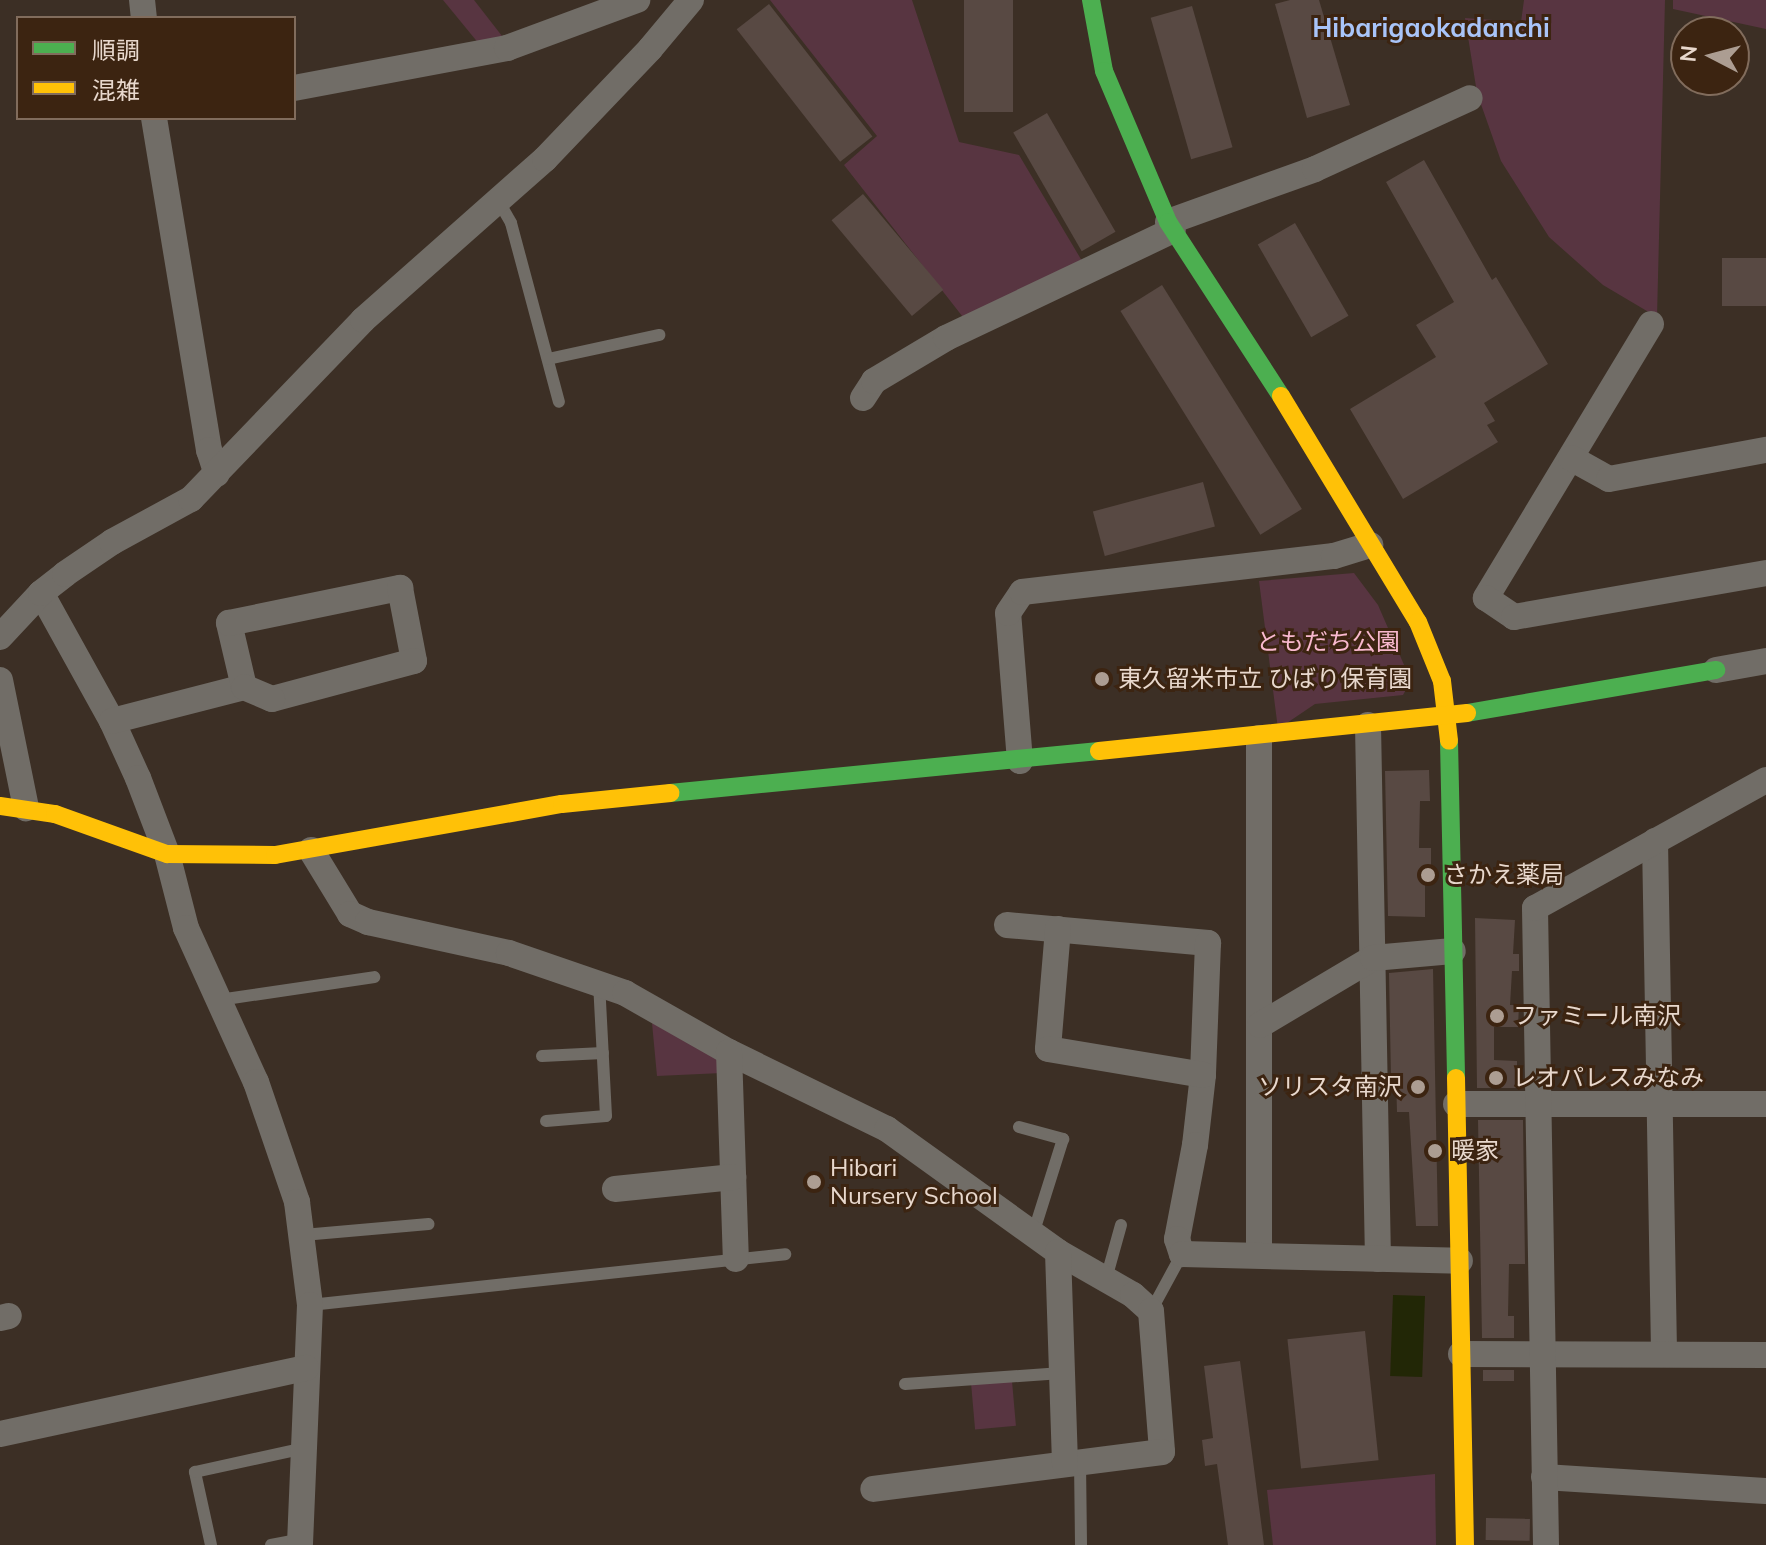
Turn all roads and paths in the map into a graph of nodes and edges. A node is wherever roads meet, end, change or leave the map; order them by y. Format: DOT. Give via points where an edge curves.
graph roads {
  1 [pos="637,0"];
  2 [pos="691,0"];
  3 [pos="1091,0"];
  4 [pos="296,88"];
  5 [pos="1470,98"];
  6 [pos="154,120"];
  7 [pos="499,202"];
  8 [pos="1170,226"];
  9 [pos="1651,324"];
  10 [pos="659,335"];
  11 [pos="548,359"];
  12 [pos="863,398"];
  13 [pos="559,402"];
  14 [pos="1766,450"];
  15 [pos="1571,458"];
  16 [pos="217,474"];
  17 [pos="1370,545"];
  18 [pos="1766,573"];
  19 [pos="41,593"];
  20 [pos="3,625"];
  21 [pos="1766,661"];
  22 [pos="1716,670"];
  23 [pos="0,680"];
  24 [pos="244,687"];
  25 [pos="1449,716"];
  26 [pos="112,721"];
  27 [pos="1368,725"];
  28 [pos="1259,738"];
  29 [pos="1020,761"];
  30 [pos="1766,780"];
  31 [pos="13,807"];
  32 [pos="1655,841"];
  33 [pos="311,850"];
  34 [pos="167,854"];
  35 [pos="1007,925"];
  36 [pos="1058,929"];
  37 [pos="1453,951"];
  38 [pos="1373,958"];
  39 [pos="374,977"];
  40 [pos="599,982"];
  41 [pos="219,1000"];
  42 [pos="1260,1025"];
  43 [pos="729,1052"];
  44 [pos="603,1053"];
  45 [pos="542,1056"];
  46 [pos="1203,1075"];
  47 [pos="1456,1104"];
  48 [pos="1766,1104"];
  49 [pos="1538,1105"];
  50 [pos="1660,1105"];
  51 [pos="546,1121"];
  52 [pos="1019,1127"];
  53 [pos="733,1177"];
  54 [pos="615,1189"];
  55 [pos="429,1224"];
  56 [pos="1121,1225"];
  57 [pos="1033,1234"];
  58 [pos="303,1235"];
  59 [pos="1058,1252"];
  60 [pos="785,1254"];
  61 [pos="1182,1254"];
  62 [pos="1259,1254"];
  63 [pos="736,1259"];
  64 [pos="1378,1259"];
  65 [pos="1460,1261"];
  66 [pos="1106,1280"];
  67 [pos="310,1305"];
  68 [pos="1151,1311"];
  69 [pos="1461,1354"];
  70 [pos="1664,1354"];
  71 [pos="1543,1355"];
  72 [pos="1766,1355"];
  73 [pos="306,1368"];
  74 [pos="1062,1373"];
  75 [pos="905,1384"];
  76 [pos="0,1434"];
  77 [pos="305,1448"];
  78 [pos="1072,1463"];
  79 [pos="1544,1477"];
  80 [pos="873,1489"];
  81 [pos="1766,1491"];
  82 [pos="300,1542"];
  83 [pos="211,1545"];
  84 [pos="271,1545"];
  85 [pos="1081,1545"];
  86 [pos="1465,1545"];
  87 [pos="1546,1545"];
  1 -- 4 [label="street" via="507,48"];
  2 -- 7 [label="street" via="599,103"];
  3 -- 8 [label="street" via="1104,71"];
  5 -- 8 [label="street" via="1315,169"];
  6 -- 16 [label="street"];
  7 -- 11 [label="lane" via="511,223"];
  7 -- 16 [label="street" via="363,320"];
  8 -- 12 [label="street" via="946,338 874,381"];
  8 -- 17 [label="street"];
  9 -- 15 [label="street"];
  10 -- 11 [label="lane"];
  11 -- 13 [label="lane"];
  14 -- 15 [label="street" via="1609,479"];
  15 -- 18 [label="street" via="1486,598 1514,617"];
  16 -- 19 [label="street" via="191,499 112,542"];
  17 -- 25 [label="street" via="1427,642"];
  17 -- 29 [label="street" via="1334,556 1022,592 1008,613"];
  19 -- 20 [label="street"];
  19 -- 26 [label="street"];
  21 -- 22 [label="street"];
  22 -- 25 [label="street"];
  23 -- 31 [label="street"];
  24 -- 24 [label="street" via="229,623 400,588 414,661 272,699"];
  24 -- 26 [label="street"];
  25 -- 27 [label="street"];
  25 -- 37 [label="street"];
  26 -- 34 [label="street"];
  27 -- 28 [label="street"];
  27 -- 38 [label="street"];
  28 -- 29 [label="street"];
  28 -- 42 [label="street"];
  29 -- 33 [label="street" via="562,804"];
  30 -- 32 [label="street"];
  31 -- 34 [label="street"];
  32 -- 49 [label="street" via="1535,908"];
  32 -- 50 [label="street"];
  33 -- 34 [label="street" via="245,857"];
  33 -- 40 [label="street" via="350,914 509,953"];
  34 -- 41 [label="street" via="186,928"];
  35 -- 36 [label="street"];
  36 -- 46 [label="street" via="1048,1049"];
  36 -- 46 [label="street" via="1208,943"];
  37 -- 38 [label="street"];
  37 -- 47 [label="street"];
  38 -- 42 [label="street"];
  38 -- 64 [label="street"];
  39 -- 41 [label="lane"];
  40 -- 43 [label="street"];
  40 -- 44 [label="lane"];
  41 -- 58 [label="street" via="268,1113"];
  42 -- 62 [label="street"];
  43 -- 53 [label="street"];
  43 -- 57 [label="street" via="887,1129"];
  44 -- 45 [label="lane"];
  44 -- 51 [label="lane" via="606,1116"];
  46 -- 61 [label="street" via="1177,1239"];
  47 -- 49 [label="street"];
  47 -- 65 [label="street"];
  48 -- 50 [label="street"];
  49 -- 50 [label="street"];
  49 -- 71 [label="street"];
  50 -- 70 [label="street"];
  52 -- 57 [label="lane" via="1063,1139"];
  53 -- 54 [label="street"];
  53 -- 63 [label="street"];
  55 -- 58 [label="lane"];
  56 -- 66 [label="lane"];
  57 -- 59 [label="street"];
  58 -- 67 [label="street"];
  59 -- 66 [label="street"];
  59 -- 74 [label="street"];
  60 -- 63 [label="lane"];
  61 -- 62 [label="street"];
  61 -- 68 [label="lane"];
  62 -- 64 [label="street"];
  63 -- 67 [label="lane"];
  64 -- 65 [label="street"];
  65 -- 69 [label="street"];
  66 -- 68 [label="street"];
  67 -- 73 [label="street"];
  68 -- 78 [label="street" via="1162,1452"];
  69 -- 71 [label="street"];
  69 -- 86 [label="street"];
  70 -- 71 [label="street"];
  70 -- 72 [label="street"];
  71 -- 79 [label="street"];
  73 -- 76 [label="street"];
  73 -- 77 [label="street"];
  74 -- 75 [label="lane"];
  74 -- 78 [label="street"];
  77 -- 82 [label="street"];
  77 -- 83 [label="lane" via="195,1472"];
  78 -- 80 [label="street"];
  78 -- 85 [label="lane"];
  79 -- 81 [label="street"];
  79 -- 87 [label="street"];
  82 -- 84 [label="lane"];
}
